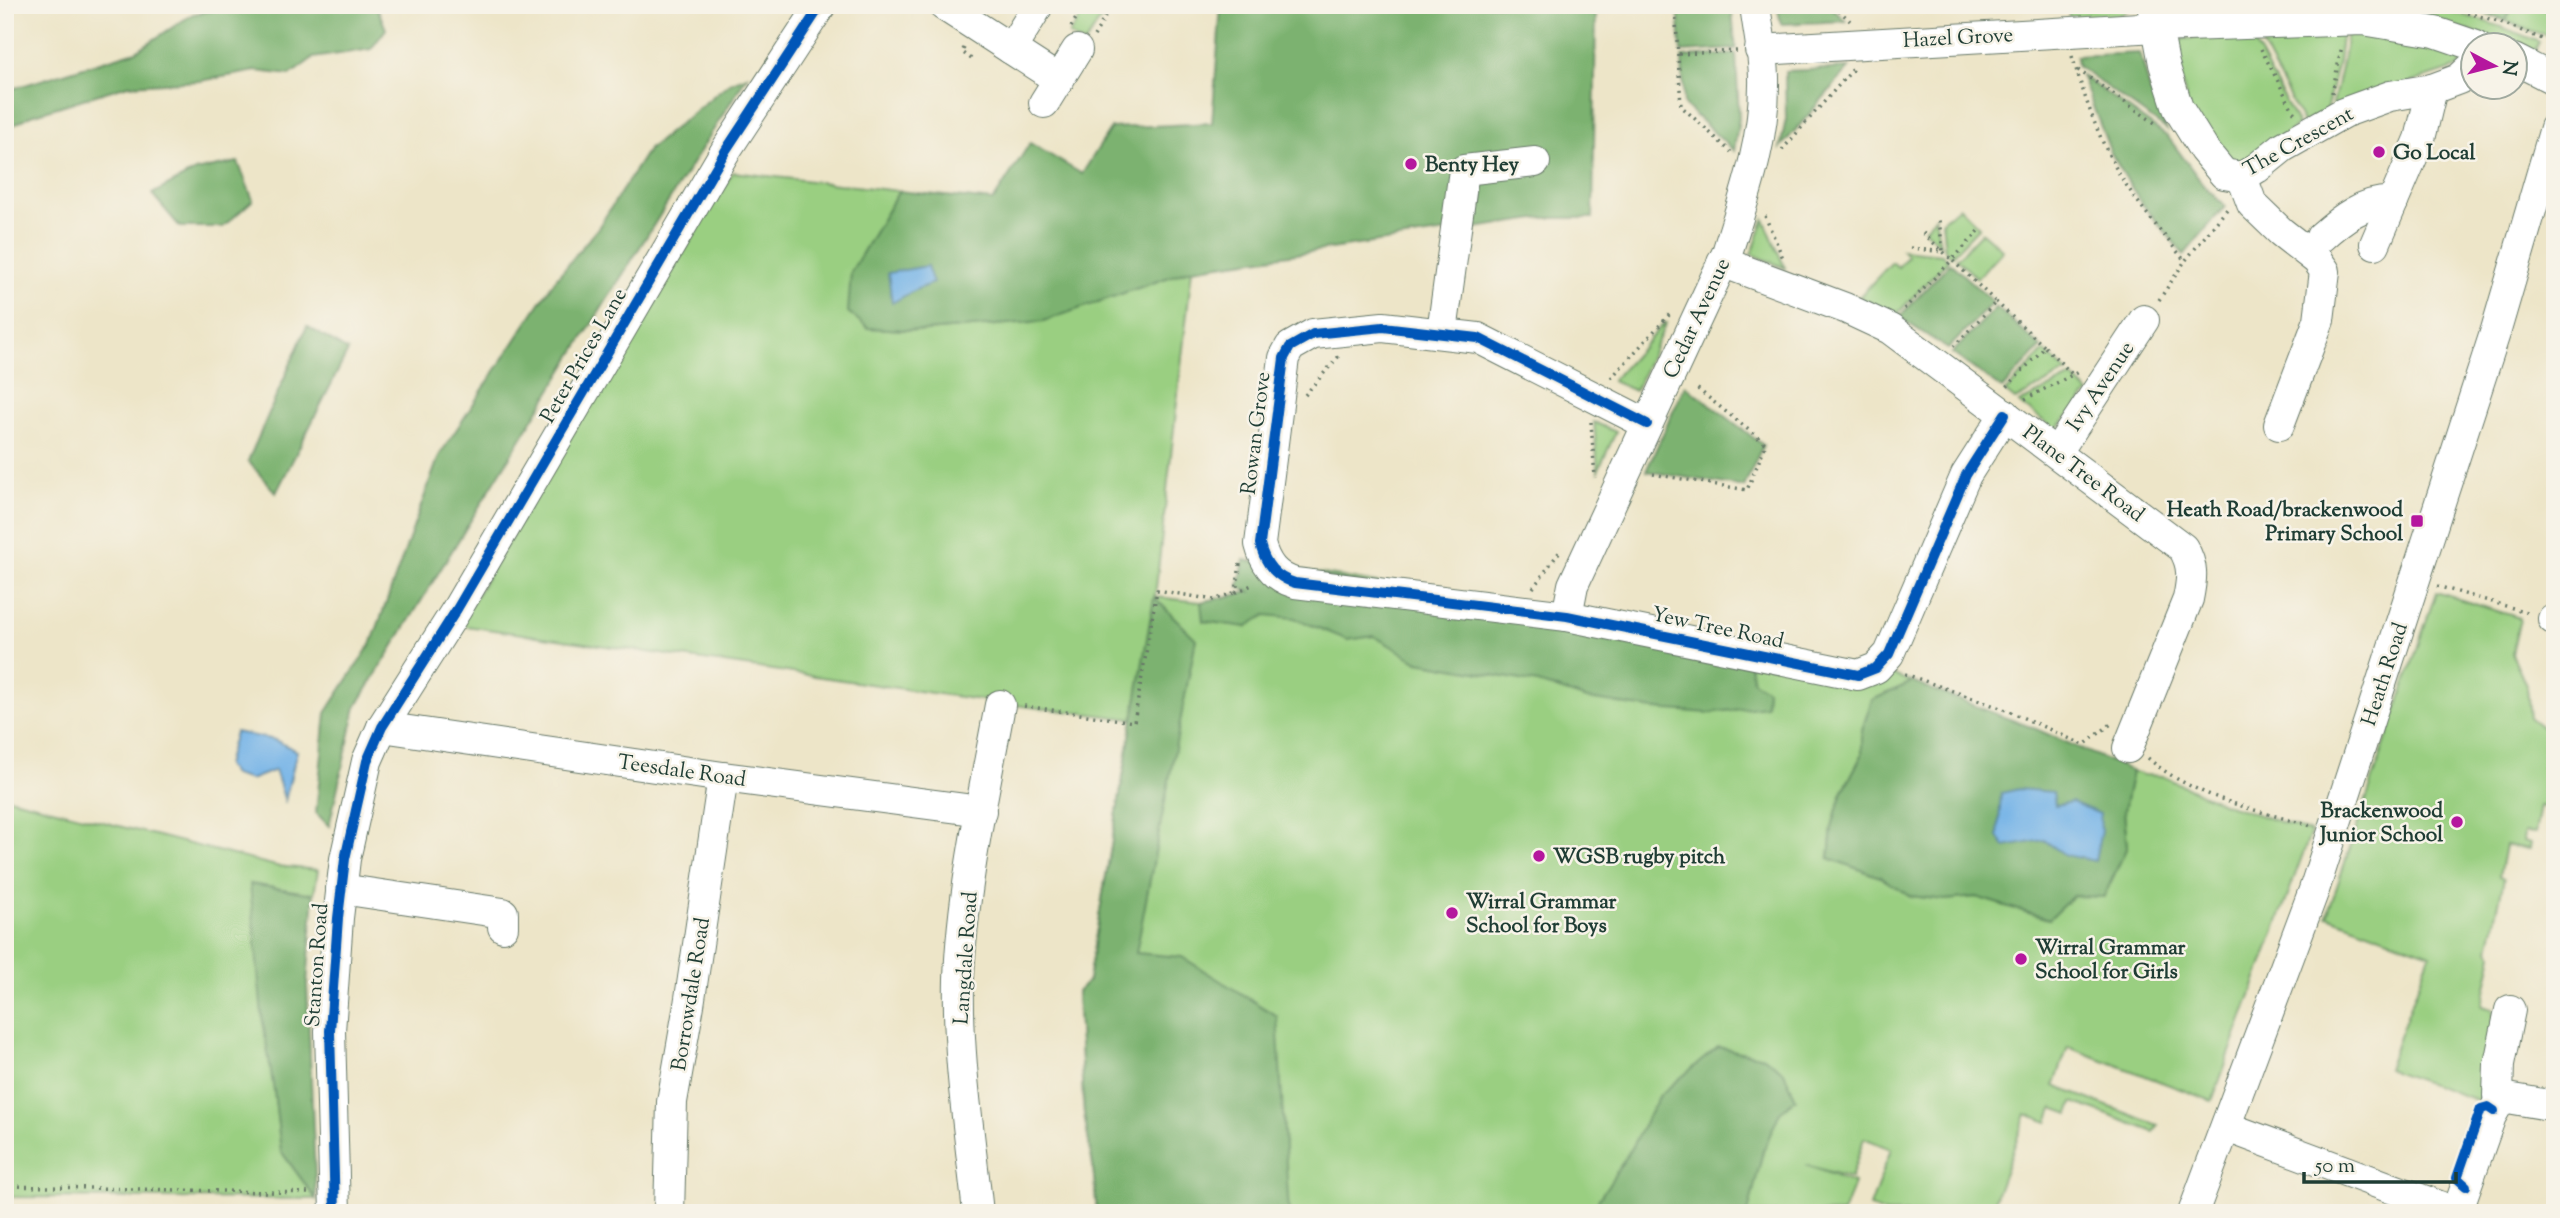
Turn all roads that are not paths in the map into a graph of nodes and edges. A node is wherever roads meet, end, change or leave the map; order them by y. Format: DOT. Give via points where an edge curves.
graph roads {
  1 [pos="821,5"];
  2 [pos="943,5"];
  3 [pos="1755,5"];
  4 [pos="1036,9"];
  5 [pos="2154,16"];
  6 [pos="2357,21"];
  7 [pos="2458,40"];
  8 [pos="1078,42"];
  9 [pos="1011,49"];
  10 [pos="1744,51"];
  11 [pos="2528,66"];
  12 [pos="2458,79"];
  13 [pos="2555,80"];
  14 [pos="2432,89"];
  15 [pos="2555,128"];
  16 [pos="1535,162"];
  17 [pos="2244,182"];
  18 [pos="2393,202"];
  19 [pos="2321,237"];
  20 [pos="2375,244"];
  21 [pos="1722,262"];
  22 [pos="2144,320"];
  23 [pos="1442,332"];
  24 [pos="2000,409"];
  25 [pos="1647,424"];
  26 [pos="2279,425"];
  27 [pos="2057,452"];
  28 [pos="1274,571"];
  29 [pos="1567,616"];
  30 [pos="1000,705"];
  31 [pos="382,727"];
  32 [pos="2128,749"];
  33 [pos="723,777"];
  34 [pos="981,811"];
  35 [pos="341,889"];
  36 [pos="503,927"];
  37 [pos="2510,1010"];
  38 [pos="2502,1097"];
  39 [pos="2555,1106"];
  40 [pos="2227,1127"];
  41 [pos="334,1203"];
  42 [pos="2457,1212"];
  43 [pos="669,1213"];
  44 [pos="978,1213"];
  45 [pos="2193,1213"];
  1 -- 31 [label="street, Peter Prices Lane" via="726,150 457,609"];
  2 -- 9 [label="street"];
  3 -- 10 [label="street, Cedar Avenue"];
  4 -- 9 [label="street"];
  5 -- 6 [label="street" via="2248,22"];
  5 -- 10 [label="street, Hazel Grove" via="2068,31"];
  5 -- 17 [label="street, The Crescent" via="2178,108 2224,174"];
  6 -- 7 [label="street"];
  8 -- 9 [label="street" via="1051,92"];
  10 -- 21 [label="street, Cedar Avenue" via="1765,83 1758,143"];
  11 -- 13 [label="street"];
  12 -- 14 [label="street, The Crescent"];
  14 -- 17 [label="street, The Crescent" via="2390,96 2343,113"];
  14 -- 18 [label="street" via="2420,139"];
  15 -- 40 [label="street, Heath Road" via="2496,330 2314,890"];
  16 -- 23 [label="street" via="1464,170"];
  17 -- 26 [label="street" via="2252,204 2325,271 2319,320"];
  18 -- 19 [label="street" via="2381,201 2357,210"];
  18 -- 20 [label="street"];
  21 -- 24 [label="street, Plane Tree Road" via="1887,327"];
  21 -- 25 [label="street, Cedar Avenue"];
  22 -- 27 [label="street, Ivy Avenue" via="2084,379"];
  23 -- 25 [label="street, Rowan Grove" via="1478,338 1600,411"];
  23 -- 28 [label="street, Rowan Grove" via="1383,327 1313,334 1290,348 1284,358 1261,544"];
  24 -- 27 [label="street, Plane Tree Road"];
  24 -- 29 [label="street, Yew Tree Road" via="1880,665 1857,675"];
  25 -- 29 [label="street, Cedar Avenue" via="1573,585"];
  27 -- 32 [label="street, Plane Tree Road" via="2173,539 2191,561 2188,599"];
  28 -- 29 [label="street, Yew Tree Road" via="1295,583"];
  30 -- 34 [label="street, Langdale Road"];
  31 -- 33 [label="street, Teesdale Road"];
  31 -- 35 [label="street, Stanton Road" via="367,761"];
  33 -- 34 [label="street, Teesdale Road"];
  33 -- 43 [label="street, Borrowdale Road" via="672,1102"];
  34 -- 44 [label="street, Langdale Road" via="959,979"];
  35 -- 36 [label="street" via="503,913"];
  35 -- 41 [label="street, Stanton Road" via="330,1031"];
  37 -- 38 [label="street" via="2499,1064 2498,1096"];
  38 -- 39 [label="street"];
  38 -- 42 [label="street"];
  40 -- 42 [label="street"];
  40 -- 45 [label="street, Heath Road"];
}
